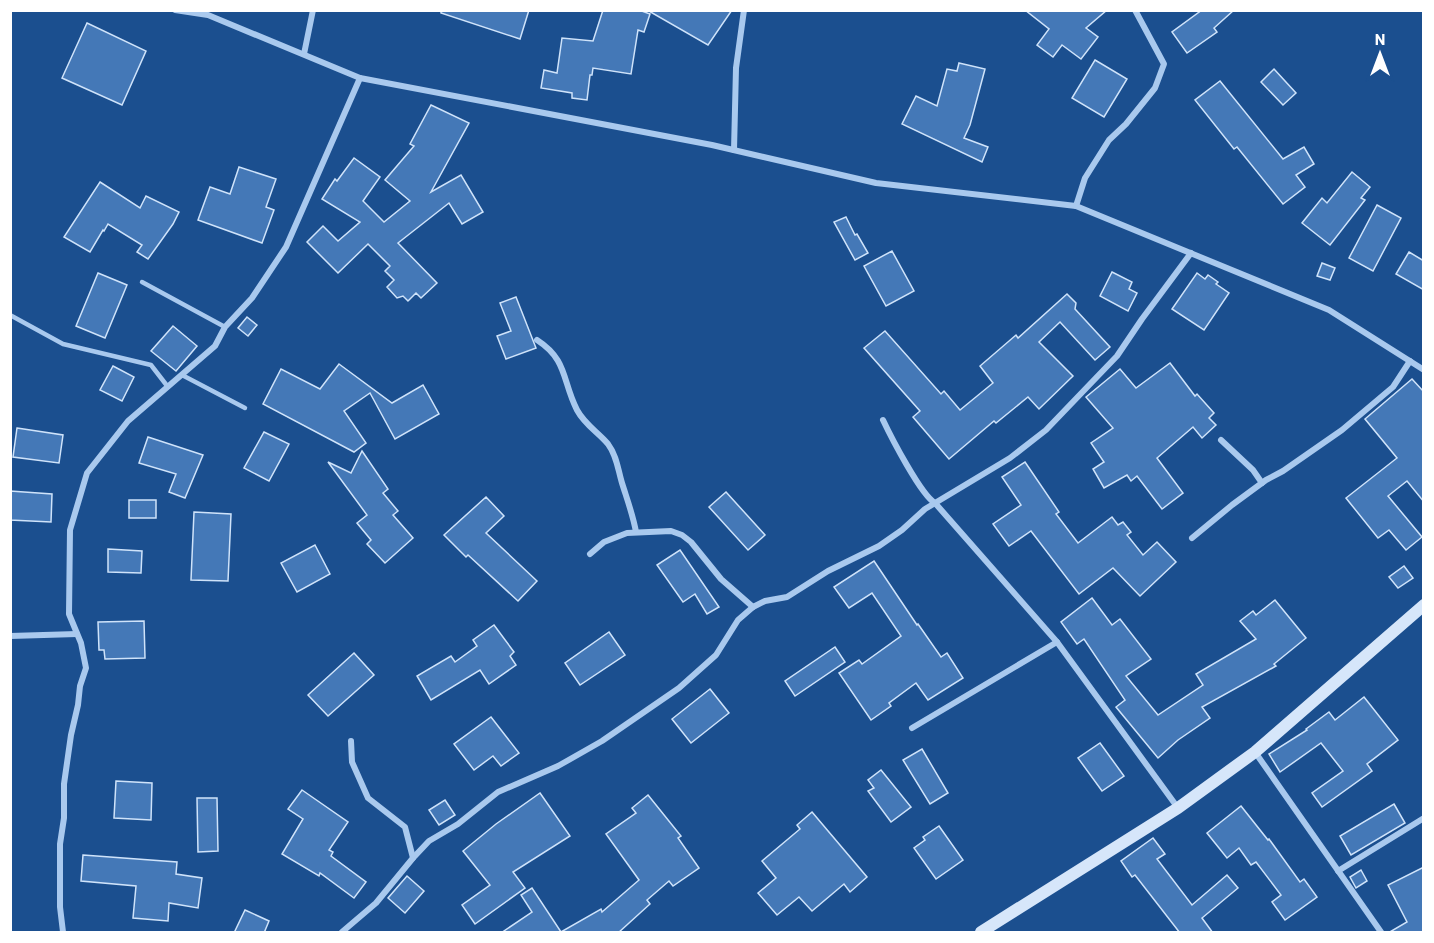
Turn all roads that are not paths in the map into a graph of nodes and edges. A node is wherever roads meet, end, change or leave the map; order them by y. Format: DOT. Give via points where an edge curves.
graph roads {
  1 [pos="313,10"];
  2 [pos="744,10"];
  3 [pos="1135,10"];
  4 [pos="176,11"];
  5 [pos="304,54"];
  6 [pos="360,78"];
  7 [pos="734,150"];
  8 [pos="1076,206"];
  9 [pos="1191,253"];
  10 [pos="141,282"];
  11 [pos="10,315"];
  12 [pos="225,327"];
  13 [pos="537,340"];
  14 [pos="1410,361"];
  15 [pos="1424,370"];
  16 [pos="182,375"];
  17 [pos="168,387"];
  18 [pos="244,408"];
  19 [pos="883,420"];
  20 [pos="1221,440"];
  21 [pos="1262,483"];
  22 [pos="934,503"];
  23 [pos="636,532"];
  24 [pos="1192,538"];
  25 [pos="590,554"];
  26 [pos="1424,605"];
  27 [pos="753,607"];
  28 [pos="77,634"];
  29 [pos="10,636"];
  30 [pos="1057,642"];
  31 [pos="912,728"];
  32 [pos="351,741"];
  33 [pos="1255,752"];
  34 [pos="1178,808"];
  35 [pos="1424,818"];
  36 [pos="413,858"];
  37 [pos="1338,871"];
  38 [pos="63,933"];
  39 [pos="342,933"];
  40 [pos="981,933"];
  41 [pos="1381,933"];
  1 -- 5 [label="street"];
  2 -- 7 [label="street" via="736,68"];
  3 -- 8 [label="street" via="1164,64 1155,88 1109,140 1085,178"];
  4 -- 5 [label="street" via="208,15"];
  5 -- 6 [label="street"];
  6 -- 7 [label="street"];
  6 -- 12 [label="street" via="286,247 252,298"];
  7 -- 8 [label="street" via="876,183"];
  8 -- 9 [label="street"];
  9 -- 14 [label="street" via="1329,310"];
  9 -- 22 [label="street" via="1117,356 1046,430 1010,458"];
  10 -- 12 [label="lane"];
  11 -- 17 [label="lane" via="63,344 151,365"];
  12 -- 16 [label="street" via="215,345"];
  13 -- 23 [label="street" via="561,364 583,421 614,453"];
  14 -- 15 [label="street"];
  14 -- 21 [label="street" via="1393,387 1342,430"];
  16 -- 17 [label="street"];
  16 -- 18 [label="lane"];
  17 -- 28 [label="street" via="128,421 87,473 70,530 69,614"];
  19 -- 22 [label="street" via="914,478"];
  20 -- 21 [label="street"];
  21 -- 24 [label="street"];
  22 -- 27 [label="street" via="879,546 787,597"];
  22 -- 30 [label="street"];
  23 -- 25 [label="street" via="612,538"];
  23 -- 27 [label="street" via="671,531 682,535 721,579"];
  26 -- 33 [label="street"];
  27 -- 36 [label="street" via="738,620 716,655 679,687 603,741 498,792 429,841"];
  28 -- 29 [label="street"];
  28 -- 38 [label="street" via="86,668 64,784 60,844"];
  30 -- 31 [label="street"];
  30 -- 34 [label="street"];
  32 -- 36 [label="street" via="352,762 368,798 405,827"];
  33 -- 34 [label="street"];
  33 -- 37 [label="street"];
  34 -- 40 [label="street"];
  35 -- 37 [label="street"];
  36 -- 39 [label="street" via="375,903"];
  37 -- 41 [label="street"];
}
